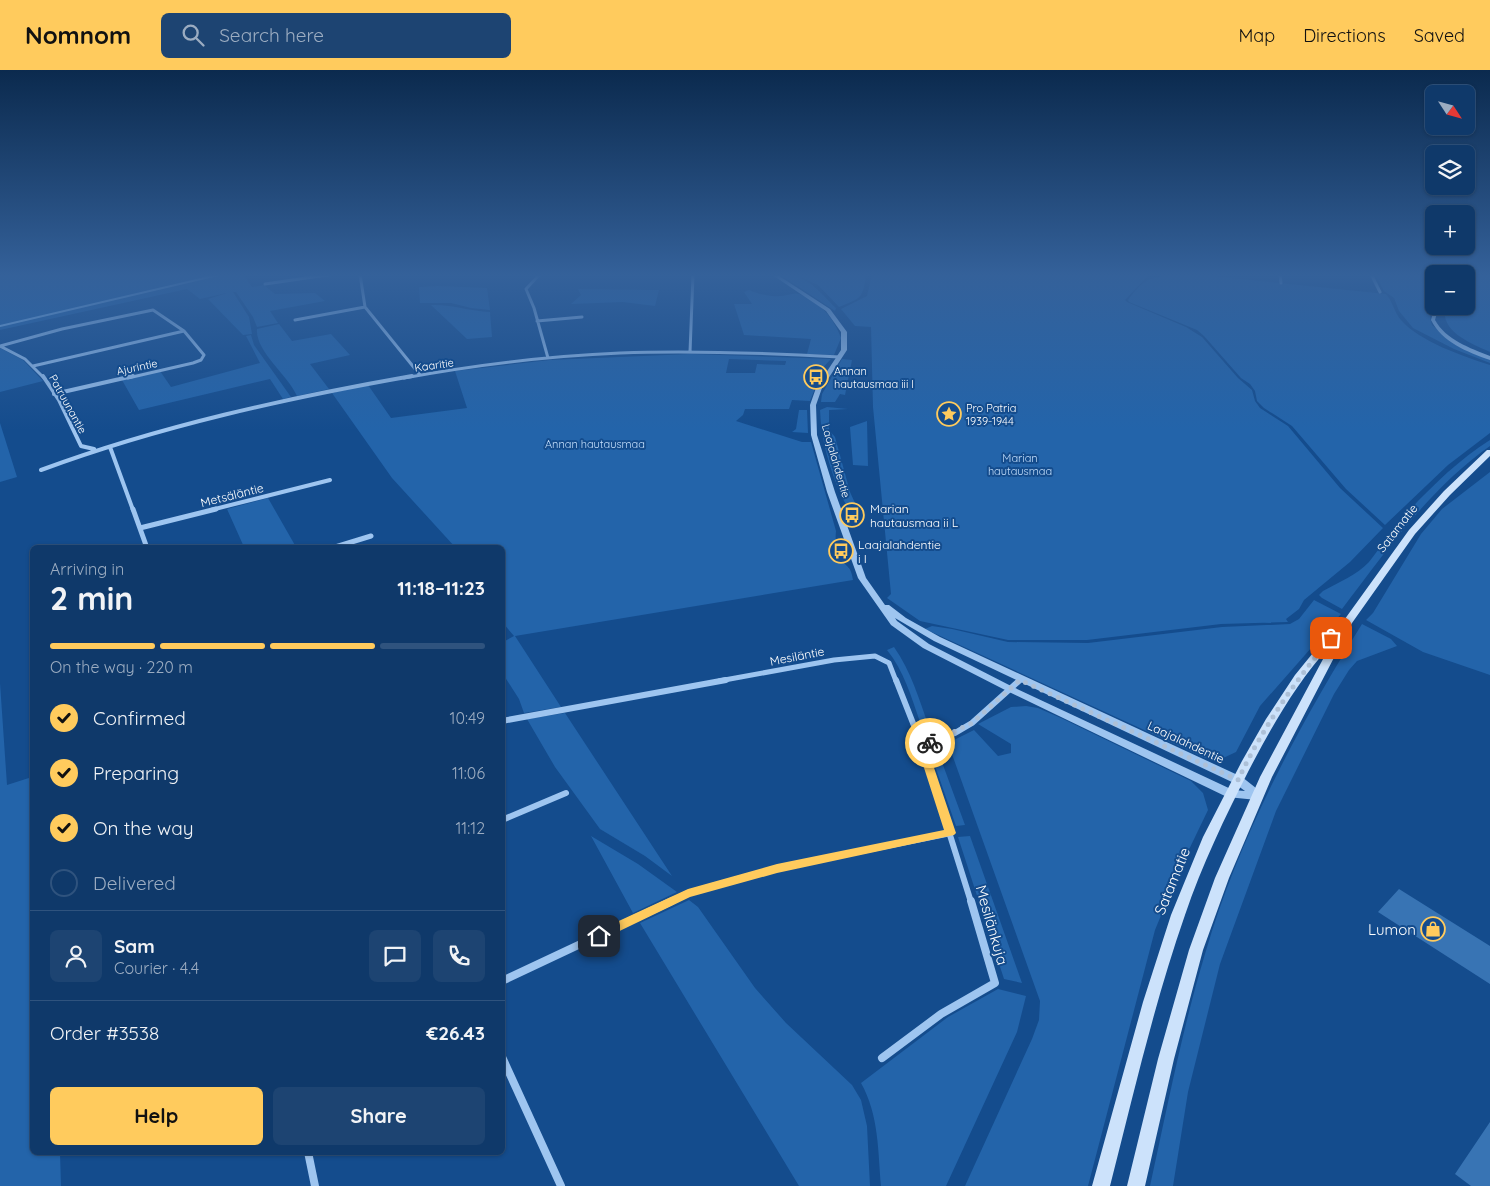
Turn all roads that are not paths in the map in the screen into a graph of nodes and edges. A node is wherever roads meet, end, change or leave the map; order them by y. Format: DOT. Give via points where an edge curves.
graph roads {
  1 [pos="85,326"];
  2 [pos="177,326"];
  3 [pos="381,326"];
  4 [pos="538,326"];
  5 [pos="691,326"];
  6 [pos="839,326"];
  7 [pos="1443,326"];
  8 [pos="184,331"];
  9 [pos="0,346"];
  10 [pos="690,352"];
  11 [pos="1490,356"];
  12 [pos="840,357"];
  13 [pos="548,358"];
  14 [pos="34,366"];
  15 [pos="420,375"];
  16 [pos="54,394"];
  17 [pos="110,447"];
  18 [pos="97,450"];
  19 [pos="1490,452"];
  20 [pos="1486,459"];
  21 [pos="40,470"];
  22 [pos="330,480"];
  23 [pos="140,528"];
  24 [pos="371,536"];
  25 [pos="146,545"];
  26 [pos="342,545"];
  27 [pos="876,599"];
  28 [pos="1347,623"];
  29 [pos="1020,680"];
  30 [pos="1010,689"];
  31 [pos="505,719"];
  32 [pos="922,746"];
  33 [pos="1238,780"];
  34 [pos="566,793"];
  35 [pos="1231,794"];
  36 [pos="1257,796"];
  37 [pos="505,819"];
  38 [pos="951,833"];
  39 [pos="505,980"];
  40 [pos="882,1058"];
  41 [pos="505,1064"];
  42 [pos="309,1155"];
  43 [pos="315,1186"];
  44 [pos="561,1186"];
  45 [pos="1101,1186"];
  46 [pos="1136,1186"];
  1 -- 9 [label="street, Ajurintie"];
  2 -- 8 [label="street, Ajurintie"];
  3 -- 15 [label="street"];
  4 -- 13 [label="street"];
  5 -- 10 [label="street"];
  6 -- 12 [label="street, Laajalahdentie" via="846,338"];
  7 -- 11 [label="street"];
  8 -- 14 [label="street"];
  8 -- 16 [label="street, Ajurintie" via="204,355 201,360"];
  9 -- 14 [label="street, Patruunantie"];
  10 -- 12 [label="street, Kaaritie"];
  10 -- 13 [label="street, Kaaritie"];
  12 -- 27 [label="street, Laajalahdentie" via="815,401 814,435 862,578"];
  13 -- 15 [label="street, Kaaritie"];
  14 -- 16 [label="street, Patruunantie"];
  15 -- 17 [label="street, Kaaritie" via="280,402"];
  16 -- 18 [label="street, Patruunantie" via="81,446"];
  17 -- 18 [label="street, Kaaritie"];
  17 -- 23 [label="street"];
  18 -- 21 [label="street, Kaaritie"];
  19 -- 20 [label="main road, Satamatie"];
  20 -- 28 [label="main road, Satamatie" via="1446,493 1412,532"];
  22 -- 23 [label="street, Metsäläntie"];
  23 -- 25 [label="street"];
  24 -- 26 [label="street"];
  27 -- 29 [label="street, Laajalahdentie" via="911,625"];
  27 -- 30 [label="street, Laajalahdentie" via="900,630"];
  28 -- 33 [label="main road, Satamatie" via="1304,670"];
  28 -- 36 [label="main road, Satamatie"];
  29 -- 30 [label="street"];
  29 -- 33 [label="street, Laajalahdentie"];
  30 -- 32 [label="street" via="972,723"];
  30 -- 35 [label="street, Laajalahdentie"];
  31 -- 32 [label="street, Mesiläntie" via="834,660 875,656 892,667"];
  32 -- 38 [label="street, Mesilänkuja"];
  33 -- 35 [label="main road, Satamatie"];
  33 -- 36 [label="street, Laajalahdentie"];
  34 -- 37 [label="street"];
  35 -- 36 [label="street, Laajalahdentie"];
  35 -- 45 [label="main road, Satamatie" via="1195,870 1169,940"];
  36 -- 46 [label="main road, Satamatie" via="1196,950"];
  38 -- 39 [label="street" via="777,868 688,893"];
  38 -- 40 [label="street, Mesilänkuja" via="995,983 941,1014"];
  41 -- 44 [label="street"];
  42 -- 43 [label="street"];
}
